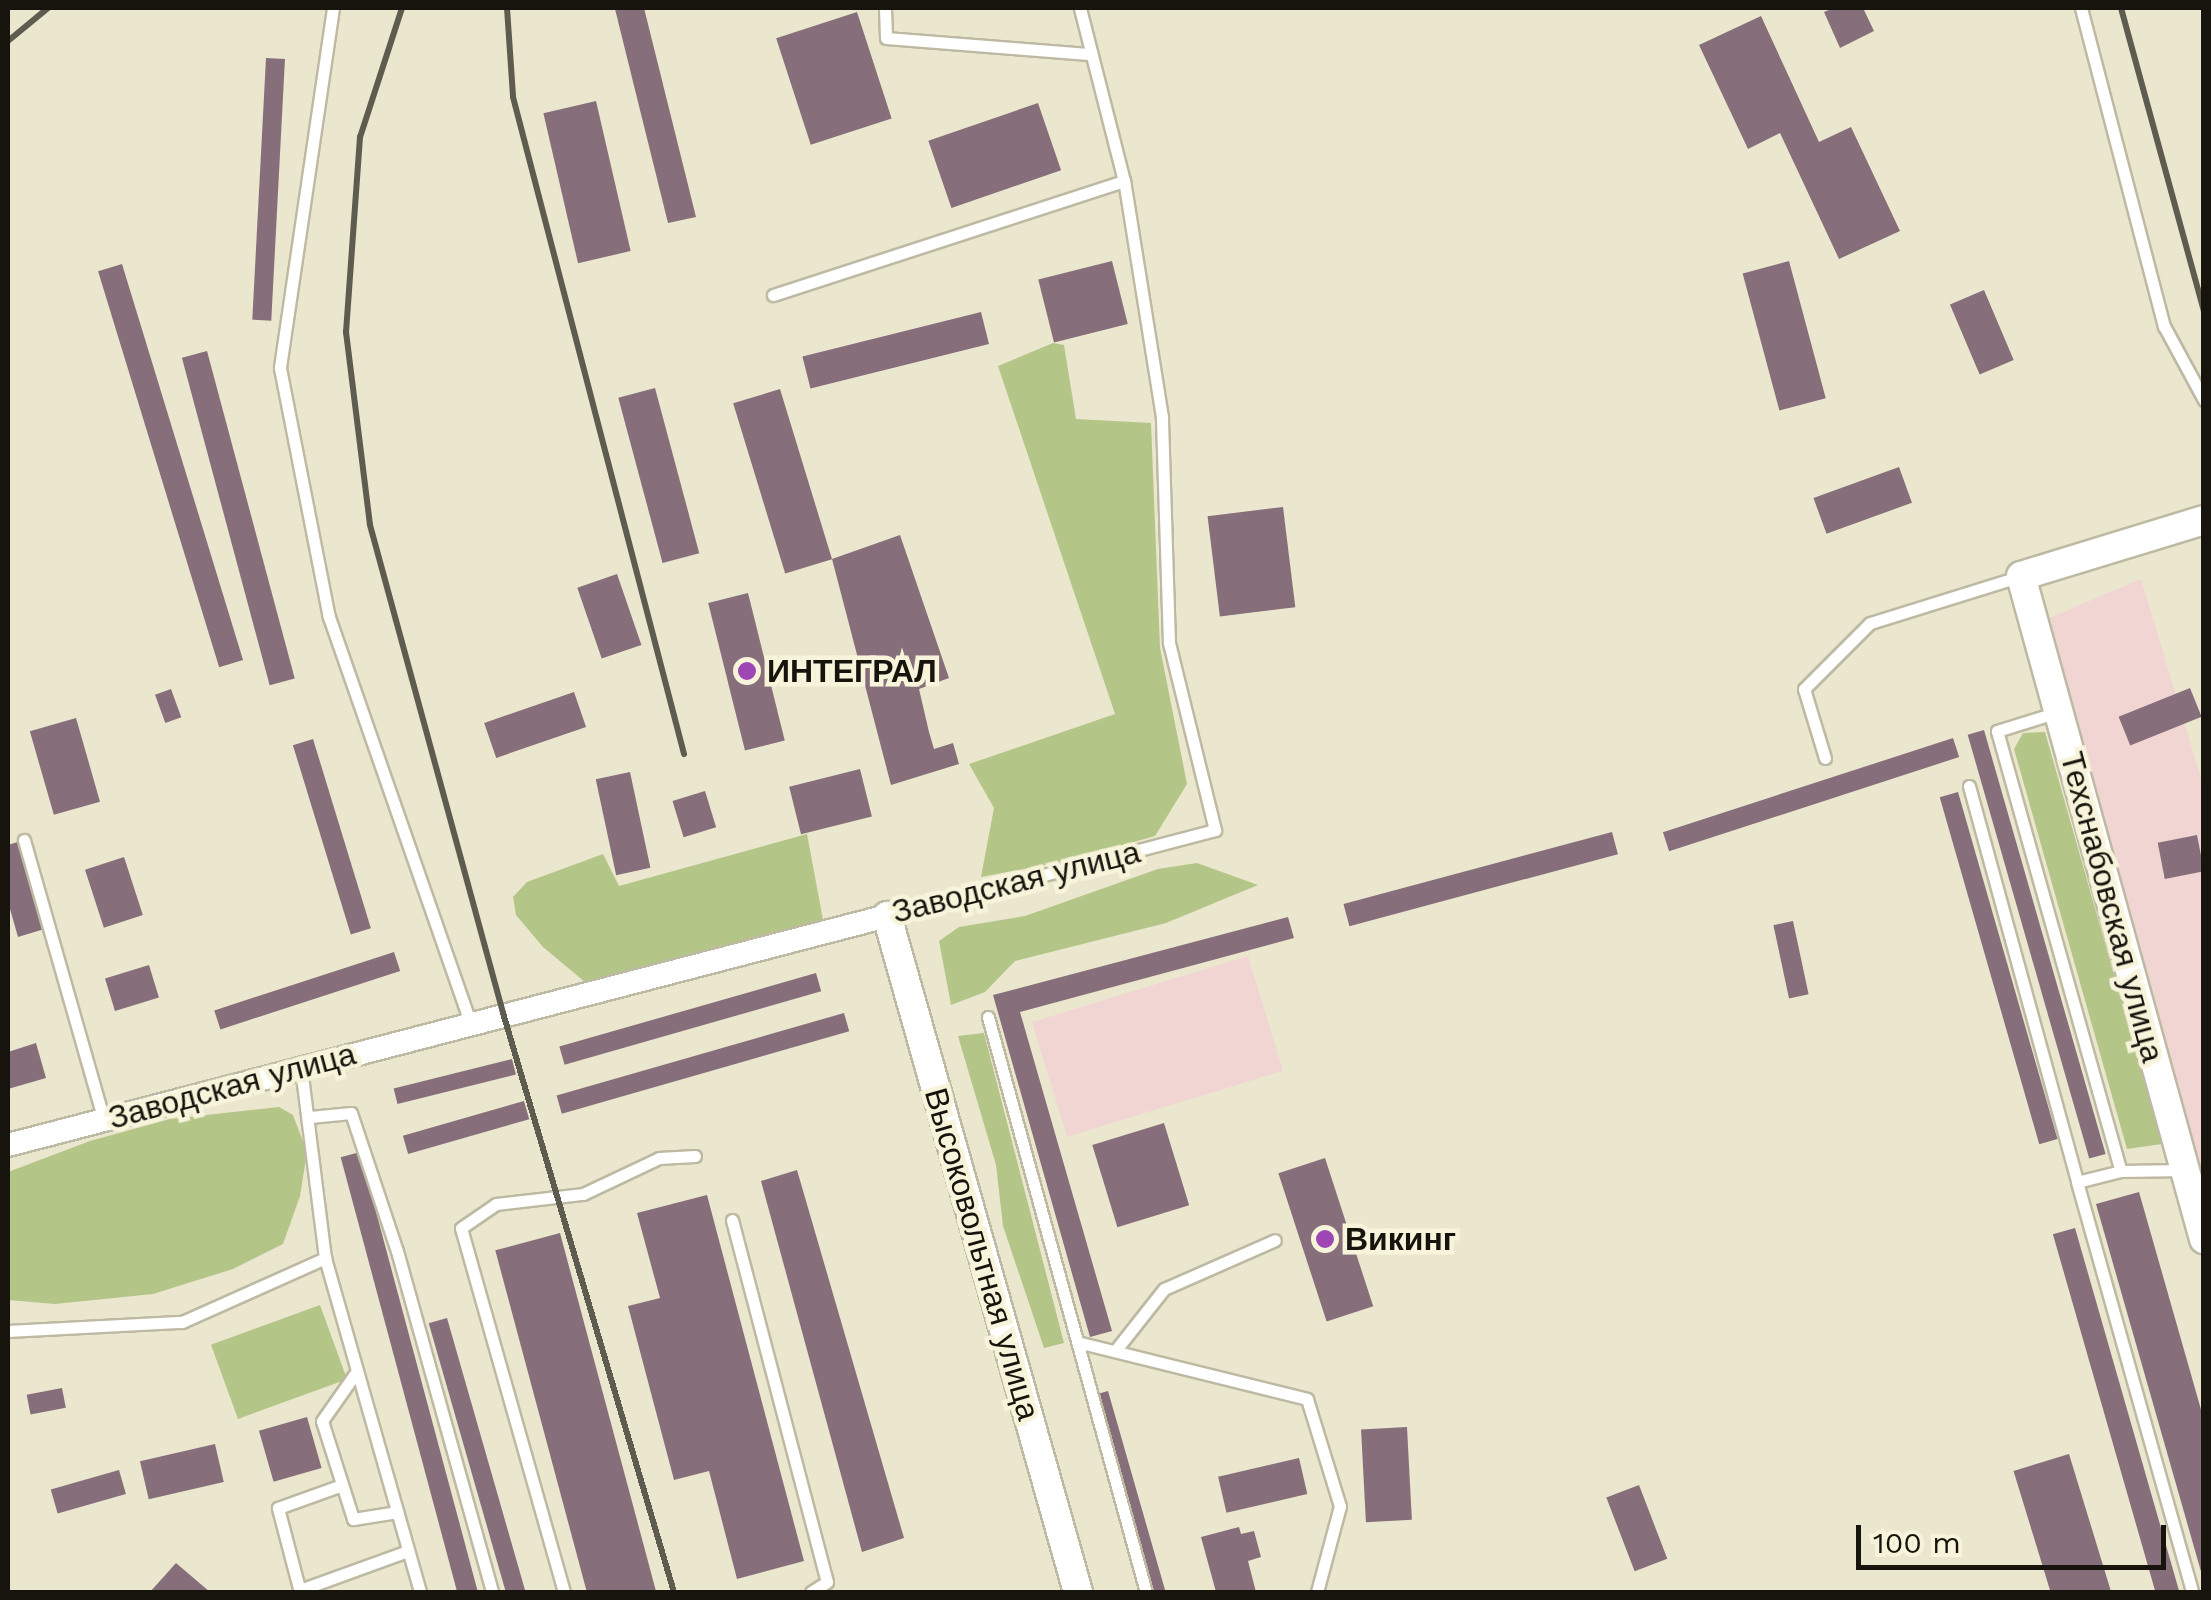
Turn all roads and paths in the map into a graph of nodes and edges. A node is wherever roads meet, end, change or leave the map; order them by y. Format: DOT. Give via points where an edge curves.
graph roads {
  1 [pos="333,8"];
  2 [pos="884,8"];
  3 [pos="1080,8"];
  4 [pos="2081,8"];
  5 [pos="1091,54"];
  6 [pos="1124,181"];
  7 [pos="773,295"];
  8 [pos="2204,400"];
  9 [pos="2204,520"];
  10 [pos="2020,576"];
  11 [pos="2058,712"];
  12 [pos="1825,758"];
  13 [pos="1969,786"];
  14 [pos="24,840"];
  15 [pos="887,916"];
  16 [pos="988,1017"];
  17 [pos="470,1022"];
  18 [pos="302,1068"];
  19 [pos="310,1118"];
  20 [pos="104,1121"];
  21 [pos="8,1145"];
  22 [pos="695,1156"];
  23 [pos="2185,1170"];
  24 [pos="2121,1171"];
  25 [pos="2077,1182"];
  26 [pos="732,1220"];
  27 [pos="2204,1239"];
  28 [pos="1275,1240"];
  29 [pos="325,1258"];
  30 [pos="8,1331"];
  31 [pos="1077,1342"];
  32 [pos="1115,1351"];
  33 [pos="357,1371"];
  34 [pos="342,1485"];
  35 [pos="397,1512"];
  36 [pos="408,1551"];
  37 [pos="300,1592"];
  38 [pos="420,1592"];
  39 [pos="492,1592"];
  40 [pos="564,1592"];
  41 [pos="811,1592"];
  42 [pos="1078,1592"];
  43 [pos="1146,1592"];
  44 [pos="1317,1592"];
  45 [pos="2192,1592"];
  1 -- 17 [label="lane" via="280,368 329,617"];
  2 -- 5 [label="lane" via="886,38"];
  3 -- 5 [label="lane, Заводская улица"];
  4 -- 8 [label="lane" via="2164,326"];
  5 -- 6 [label="lane, Заводская улица"];
  6 -- 7 [label="lane"];
  6 -- 15 [label="lane, Заводская улица" via="1162,417 1169,643 1215,830"];
  9 -- 10 [label="street"];
  10 -- 11 [label="street, Техснабовская улица"];
  10 -- 12 [label="lane" via="1870,623 1804,688"];
  11 -- 23 [label="street, Техснабовская улица"];
  11 -- 24 [label="lane" via="1997,730"];
  13 -- 25 [label="lane"];
  14 -- 20 [label="lane"];
  15 -- 17 [label="street, Заводская улица"];
  15 -- 42 [label="street, Высоковольтная улица"];
  16 -- 31 [label="lane"];
  17 -- 18 [label="street, Заводская улица"];
  18 -- 19 [label="lane"];
  18 -- 20 [label="street, Заводская улица"];
  19 -- 29 [label="lane"];
  19 -- 39 [label="lane" via="351,1113 397,1251"];
  20 -- 21 [label="street, Заводская улица"];
  22 -- 40 [label="lane" via="659,1158 584,1194 496,1204 461,1228"];
  23 -- 24 [label="lane"];
  23 -- 27 [label="street, Техснабовская улица"];
  24 -- 25 [label="lane"];
  25 -- 45 [label="lane"];
  26 -- 41 [label="lane" via="827,1582"];
  28 -- 32 [label="lane" via="1164,1289"];
  29 -- 30 [label="lane" via="182,1322"];
  29 -- 33 [label="lane"];
  31 -- 32 [label="lane"];
  31 -- 43 [label="lane"];
  32 -- 44 [label="lane" via="1307,1399 1340,1506"];
  33 -- 34 [label="lane" via="322,1421"];
  33 -- 35 [label="lane"];
  34 -- 35 [label="lane" via="353,1519"];
  34 -- 37 [label="lane" via="278,1508"];
  35 -- 36 [label="lane"];
  36 -- 37 [label="lane"];
  36 -- 38 [label="lane"];
}
